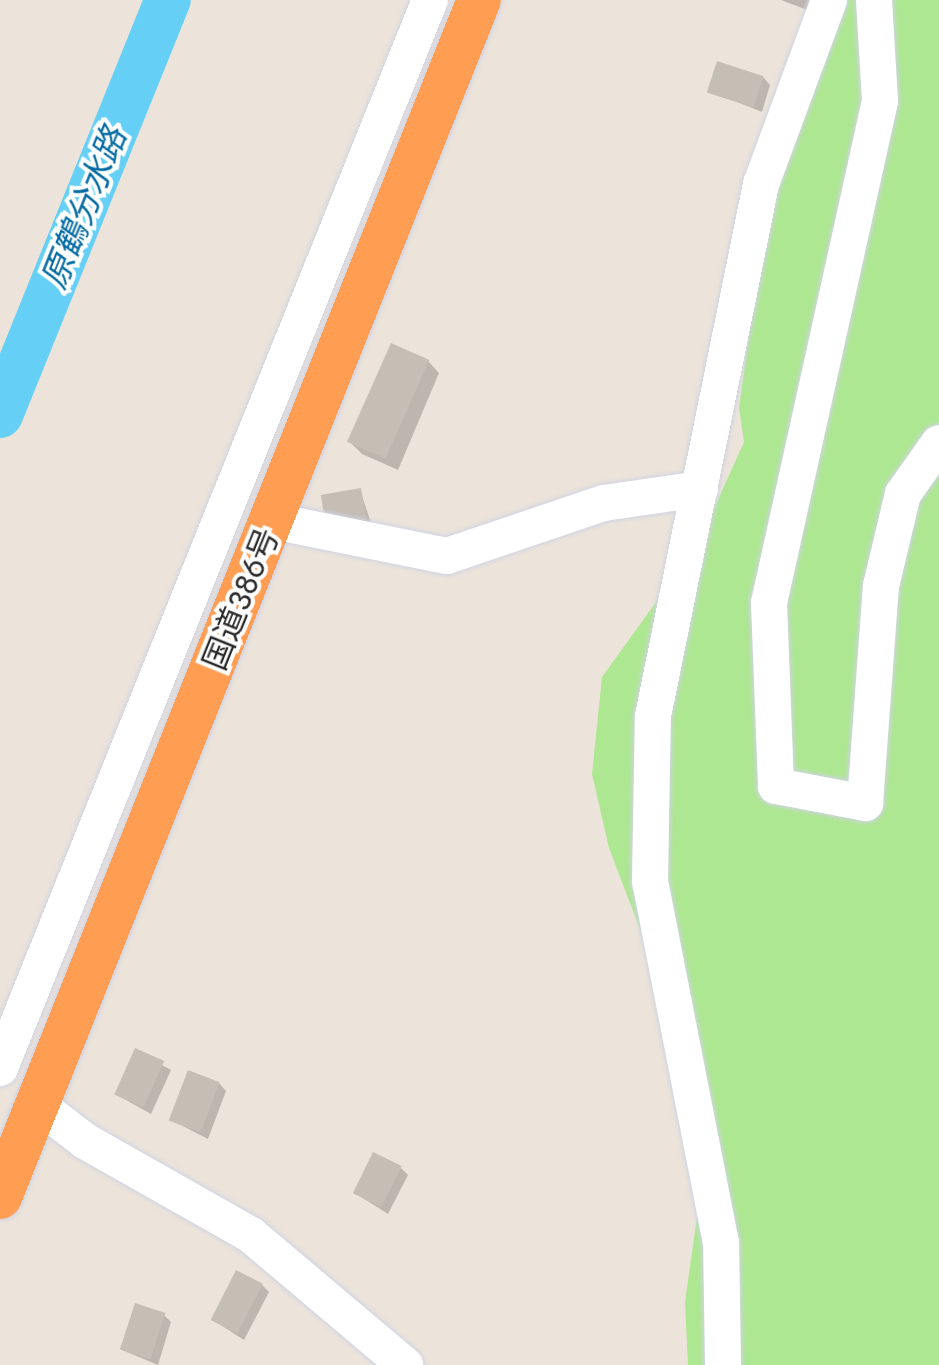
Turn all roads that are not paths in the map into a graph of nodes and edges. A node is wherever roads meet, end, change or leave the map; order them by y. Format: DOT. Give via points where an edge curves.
graph roads {
  1 [pos="430,0"];
  2 [pos="479,0"];
  3 [pos="829,0"];
  4 [pos="874,0"];
  5 [pos="939,443"];
  6 [pos="700,489"];
  7 [pos="273,521"];
  8 [pos="0,1068"];
  9 [pos="37,1104"];
  10 [pos="0,1197"];
  11 [pos="405,1365"];
  12 [pos="723,1365"];
  1 -- 8 [label="street"];
  2 -- 7 [label="highway, 国道386号"];
  3 -- 6 [label="street" via="761,184"];
  4 -- 5 [label="street" via="880,101 769,603 776,786 865,803 881,586 903,494"];
  6 -- 7 [label="street" via="604,503 447,556"];
  6 -- 12 [label="street" via="653,716 646,816 650,881 721,1243"];
  7 -- 9 [label="highway, 国道386号"];
  9 -- 10 [label="highway, 国道386号"];
  9 -- 11 [label="street" via="85,1141 251,1235"];
}
